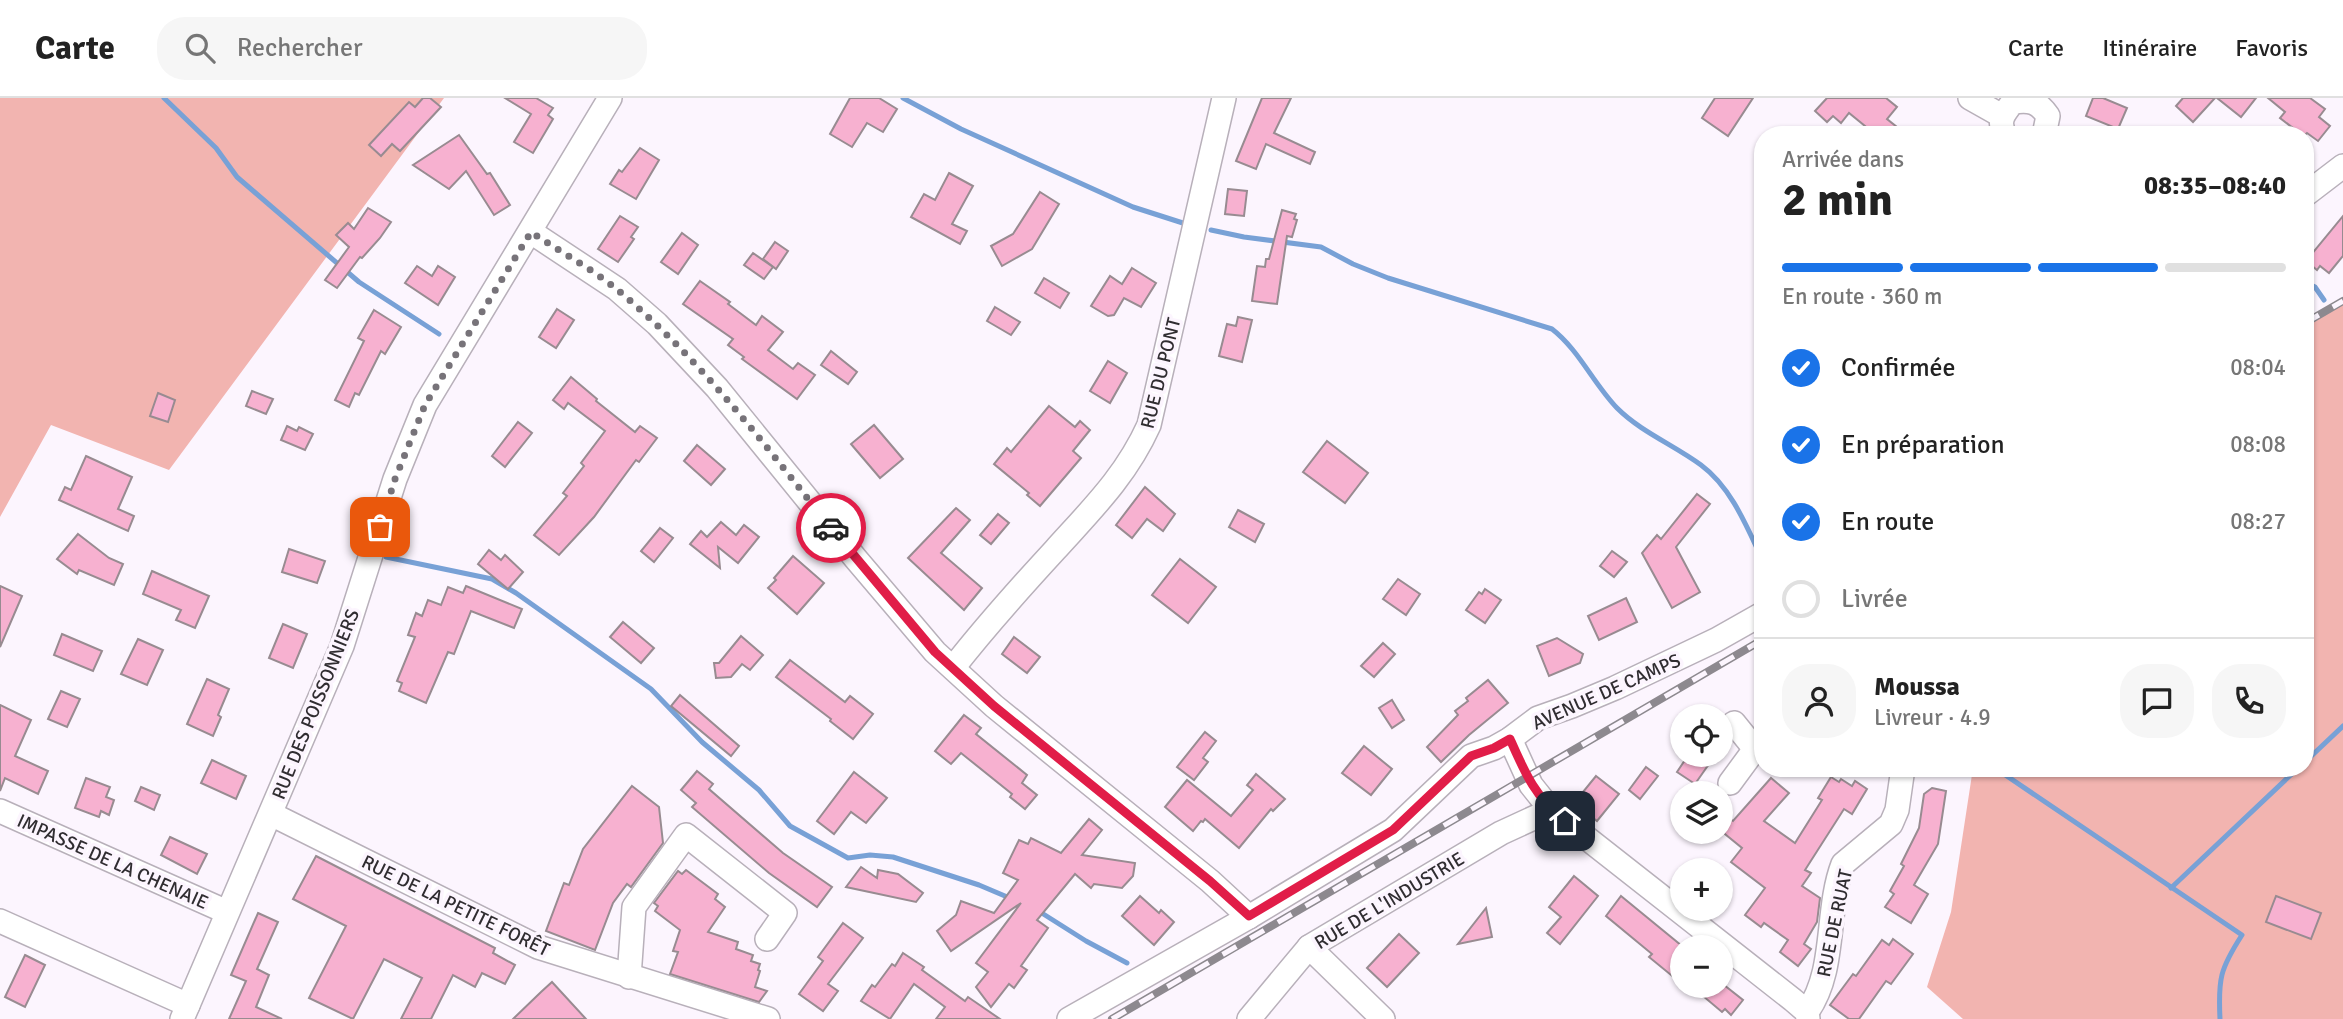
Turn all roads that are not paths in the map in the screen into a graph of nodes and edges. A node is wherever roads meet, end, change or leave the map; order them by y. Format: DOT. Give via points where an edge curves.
graph roads {
  1 [pos="610,98"];
  2 [pos="1224,98"];
  3 [pos="1970,98"];
  4 [pos="2050,116"];
  5 [pos="2003,125"];
  6 [pos="2343,166"];
  7 [pos="2314,188"];
  8 [pos="531,232"];
  9 [pos="1754,619"];
  10 [pos="953,668"];
  11 [pos="1734,723"];
  12 [pos="1510,739"];
  13 [pos="1754,743"];
  14 [pos="1754,754"];
  15 [pos="1902,777"];
  16 [pos="1732,781"];
  17 [pos="1551,810"];
  18 [pos="0,811"];
  19 [pos="271,814"];
  20 [pos="227,912"];
  21 [pos="1249,916"];
  22 [pos="0,921"];
  23 [pos="767,939"];
  24 [pos="1309,947"];
  25 [pos="629,977"];
  26 [pos="185,1012"];
  27 [pos="1808,1016"];
  28 [pos="755,1017"];
  29 [pos="1069,1019"];
  30 [pos="1249,1019"];
  31 [pos="1383,1019"];
  1 -- 8 [label="street, RUE DES POISSONNIERS"];
  2 -- 10 [label="street, RUE DU PONT" via="1149,425 1139,447 1118,481 988,623"];
  3 -- 5 [label="street"];
  4 -- 5 [label="street" via="2037,103 2013,102"];
  6 -- 7 [label="street"];
  8 -- 10 [label="street" via="617,289 657,324 717,388 856,559"];
  8 -- 19 [label="street, RUE DES POISSONNIERS" via="425,405 395,479 342,646"];
  9 -- 12 [label="street, AVENUE DE CAMPS" via="1648,673 1538,718"];
  10 -- 21 [label="street"];
  11 -- 13 [label="street"];
  12 -- 17 [label="street" via="1531,785"];
  12 -- 21 [label="street, AVENUE DE CAMPS" via="1471,756 1393,830"];
  14 -- 16 [label="street"];
  15 -- 27 [label="street, RUE DE RUAT" via="1891,824 1852,855 1840,871 1825,971"];
  17 -- 24 [label="street, RUE DE L'INDUSTRIE" via="1502,833"];
  17 -- 27 [label="street"];
  18 -- 20 [label="street, IMPASSE DE LA CHENAIE"];
  19 -- 20 [label="street, RUE DES POISSONNIERS"];
  19 -- 25 [label="street, RUE DE LA PETITE FORÊT" via="538,947"];
  20 -- 26 [label="street, RUE DES POISSONNIERS"];
  21 -- 29 [label="street"];
  22 -- 26 [label="street"];
  23 -- 25 [label="street" via="785,913 686,835 634,908"];
  24 -- 30 [label="street, RUE DE L'INDUSTRIE"];
  24 -- 31 [label="street"];
  25 -- 28 [label="street, RUE DE LA PETITE FORÊT"];
}
